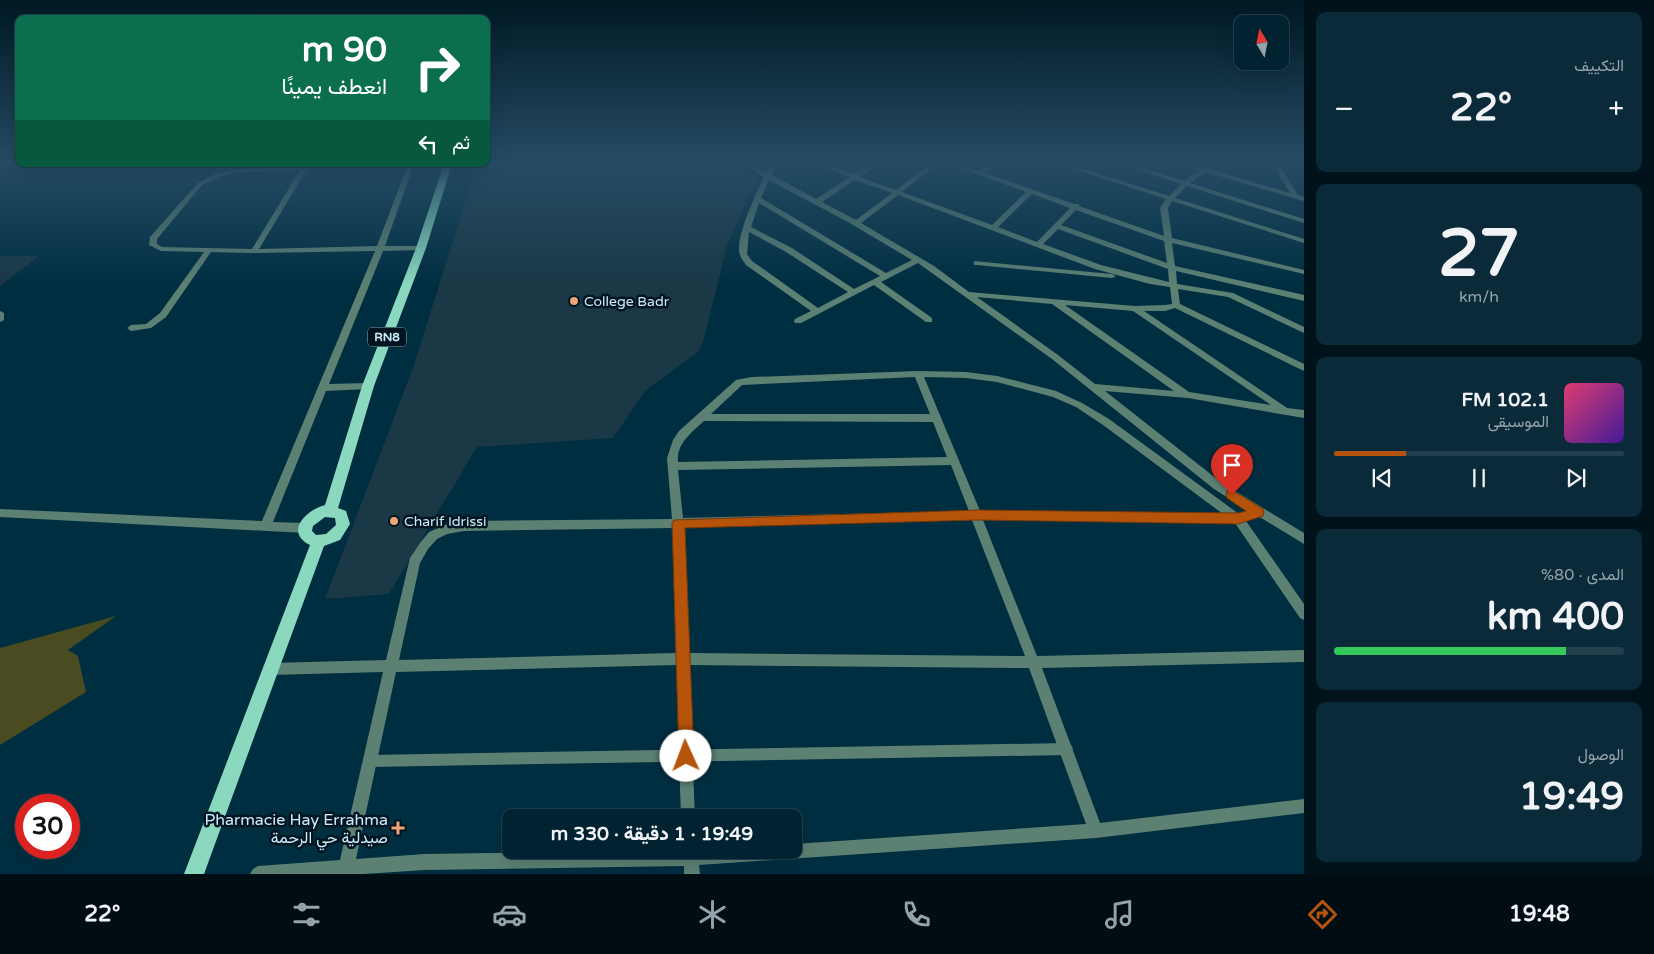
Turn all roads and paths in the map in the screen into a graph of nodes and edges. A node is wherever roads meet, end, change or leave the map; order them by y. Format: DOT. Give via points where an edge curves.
graph roads {
  1 [pos="183,204"];
  2 [pos="282,204"];
  3 [pos="397,204"];
  4 [pos="435,204"];
  5 [pos="756,204"];
  6 [pos="766,204"];
  7 [pos="821,204"];
  8 [pos="881,204"];
  9 [pos="924,204"];
  10 [pos="1018,204"];
  11 [pos="1070,204"];
  12 [pos="1167,204"];
  13 [pos="1188,204"];
  14 [pos="1251,204"];
  15 [pos="1076,206"];
  16 [pos="1304,221"];
  17 [pos="856,223"];
  18 [pos="1056,226"];
  19 [pos="748,228"];
  20 [pos="992,229"];
  21 [pos="1169,240"];
  22 [pos="1304,241"];
  23 [pos="1038,245"];
  24 [pos="421,248"];
  25 [pos="380,249"];
  26 [pos="209,250"];
  27 [pos="254,251"];
  28 [pos="918,260"];
  29 [pos="976,263"];
  30 [pos="1173,268"];
  31 [pos="1304,272"];
  32 [pos="885,276"];
  33 [pos="1140,278"];
  34 [pos="875,282"];
  35 [pos="1174,286"];
  36 [pos="853,292"];
  37 [pos="967,294"];
  38 [pos="1304,298"];
  39 [pos="1052,301"];
  40 [pos="1176,305"];
  41 [pos="1136,309"];
  42 [pos="818,311"];
  43 [pos="0,313"];
  44 [pos="0,320"];
  45 [pos="929,320"];
  46 [pos="798,321"];
  47 [pos="130,328"];
  48 [pos="1304,330"];
  49 [pos="1304,368"];
  50 [pos="918,374"];
  51 [pos="368,386"];
  52 [pos="1092,386"];
  53 [pos="323,388"];
  54 [pos="1188,395"];
  55 [pos="1284,410"];
  56 [pos="1304,414"];
  57 [pos="701,417"];
  58 [pos="936,418"];
  59 [pos="955,461"];
  60 [pos="673,466"];
  61 [pos="330,511"];
  62 [pos="1258,512"];
  63 [pos="0,514"];
  64 [pos="978,515"];
  65 [pos="1238,518"];
  66 [pos="678,523"];
  67 [pos="266,525"];
  68 [pos="305,528"];
  69 [pos="1304,539"];
  70 [pos="318,542"];
  71 [pos="1304,614"];
  72 [pos="1304,656"];
  73 [pos="684,659"];
  74 [pos="1035,662"];
  75 [pos="390,668"];
  76 [pos="269,669"];
  77 [pos="1067,749"];
  78 [pos="686,756"];
  79 [pos="370,761"];
  80 [pos="1304,806"];
  81 [pos="688,809"];
  82 [pos="1096,831"];
  83 [pos="802,848"];
  84 [pos="524,859"];
  85 [pos="690,859"];
  86 [pos="346,868"];
  87 [pos="194,874"];
  88 [pos="258,874"];
  89 [pos="692,874"];
  1 -- 26 [label="street" via="153,239 152,246"];
  2 -- 27 [label="street"];
  3 -- 25 [label="street"];
  4 -- 24 [label="main road, RN8"];
  5 -- 19 [label="street"];
  6 -- 32 [label="street"];
  7 -- 17 [label="street"];
  8 -- 17 [label="street"];
  9 -- 20 [label="street"];
  10 -- 20 [label="street"];
  11 -- 15 [label="street"];
  12 -- 21 [label="street" via="1164,220"];
  13 -- 22 [label="street"];
  14 -- 16 [label="street"];
  15 -- 18 [label="street"];
  15 -- 21 [label="street"];
  17 -- 28 [label="street"];
  18 -- 23 [label="street"];
  18 -- 30 [label="street"];
  19 -- 36 [label="street" via="789,250"];
  19 -- 42 [label="street" via="742,250 745,258"];
  20 -- 23 [label="street"];
  21 -- 30 [label="street"];
  21 -- 31 [label="street"];
  23 -- 33 [label="street"];
  24 -- 25 [label="street"];
  24 -- 51 [label="main road, RN8"];
  25 -- 27 [label="street"];
  25 -- 53 [label="street"];
  26 -- 27 [label="street"];
  26 -- 47 [label="street" via="163,315 148,326"];
  28 -- 32 [label="street"];
  28 -- 37 [label="street"];
  29 -- 33 [label="street"];
  30 -- 35 [label="street"];
  30 -- 38 [label="street"];
  32 -- 34 [label="street"];
  33 -- 35 [label="street"];
  34 -- 36 [label="street"];
  34 -- 45 [label="street"];
  35 -- 40 [label="street"];
  35 -- 48 [label="street" via="1230,295"];
  36 -- 42 [label="street"];
  37 -- 39 [label="street"];
  37 -- 52 [label="street"];
  39 -- 41 [label="street"];
  39 -- 54 [label="street"];
  40 -- 41 [label="street"];
  40 -- 49 [label="street"];
  41 -- 55 [label="street"];
  42 -- 46 [label="street"];
  43 -- 44 [label="lane"];
  50 -- 57 [label="street" via="739,382"];
  50 -- 58 [label="street"];
  50 -- 65 [label="street" via="997,379 1056,394 1106,422"];
  51 -- 53 [label="street"];
  51 -- 61 [label="main road, RN8"];
  52 -- 54 [label="street"];
  52 -- 62 [label="street" via="1176,454"];
  53 -- 67 [label="street"];
  54 -- 55 [label="street"];
  55 -- 56 [label="street"];
  57 -- 58 [label="street"];
  57 -- 60 [label="street" via="677,443"];
  58 -- 59 [label="street"];
  59 -- 60 [label="street"];
  59 -- 64 [label="street"];
  60 -- 66 [label="street"];
  61 -- 68 [label="main road" via="311,518"];
  61 -- 70 [label="main road" via="343,519 341,529 331,538"];
  62 -- 65 [label="street"];
  62 -- 69 [label="street"];
  63 -- 67 [label="street"];
  64 -- 65 [label="street"];
  64 -- 66 [label="street"];
  64 -- 74 [label="street"];
  65 -- 71 [label="street"];
  66 -- 73 [label="street"];
  66 -- 75 [label="street" via="464,526 436,531 414,562"];
  67 -- 68 [label="street"];
  68 -- 70 [label="main road" via="307,538"];
  70 -- 76 [label="main road"];
  72 -- 74 [label="street"];
  73 -- 74 [label="street"];
  73 -- 75 [label="street"];
  73 -- 78 [label="street"];
  74 -- 77 [label="street"];
  75 -- 76 [label="street"];
  75 -- 79 [label="street"];
  76 -- 87 [label="main road"];
  77 -- 78 [label="lane"];
  77 -- 82 [label="street"];
  78 -- 79 [label="lane"];
  78 -- 81 [label="street"];
  79 -- 86 [label="street"];
  80 -- 82 [label="street"];
  82 -- 83 [label="street"];
  84 -- 86 [label="street"];
  85 -- 89 [label="street"];
  86 -- 88 [label="street"];
}
